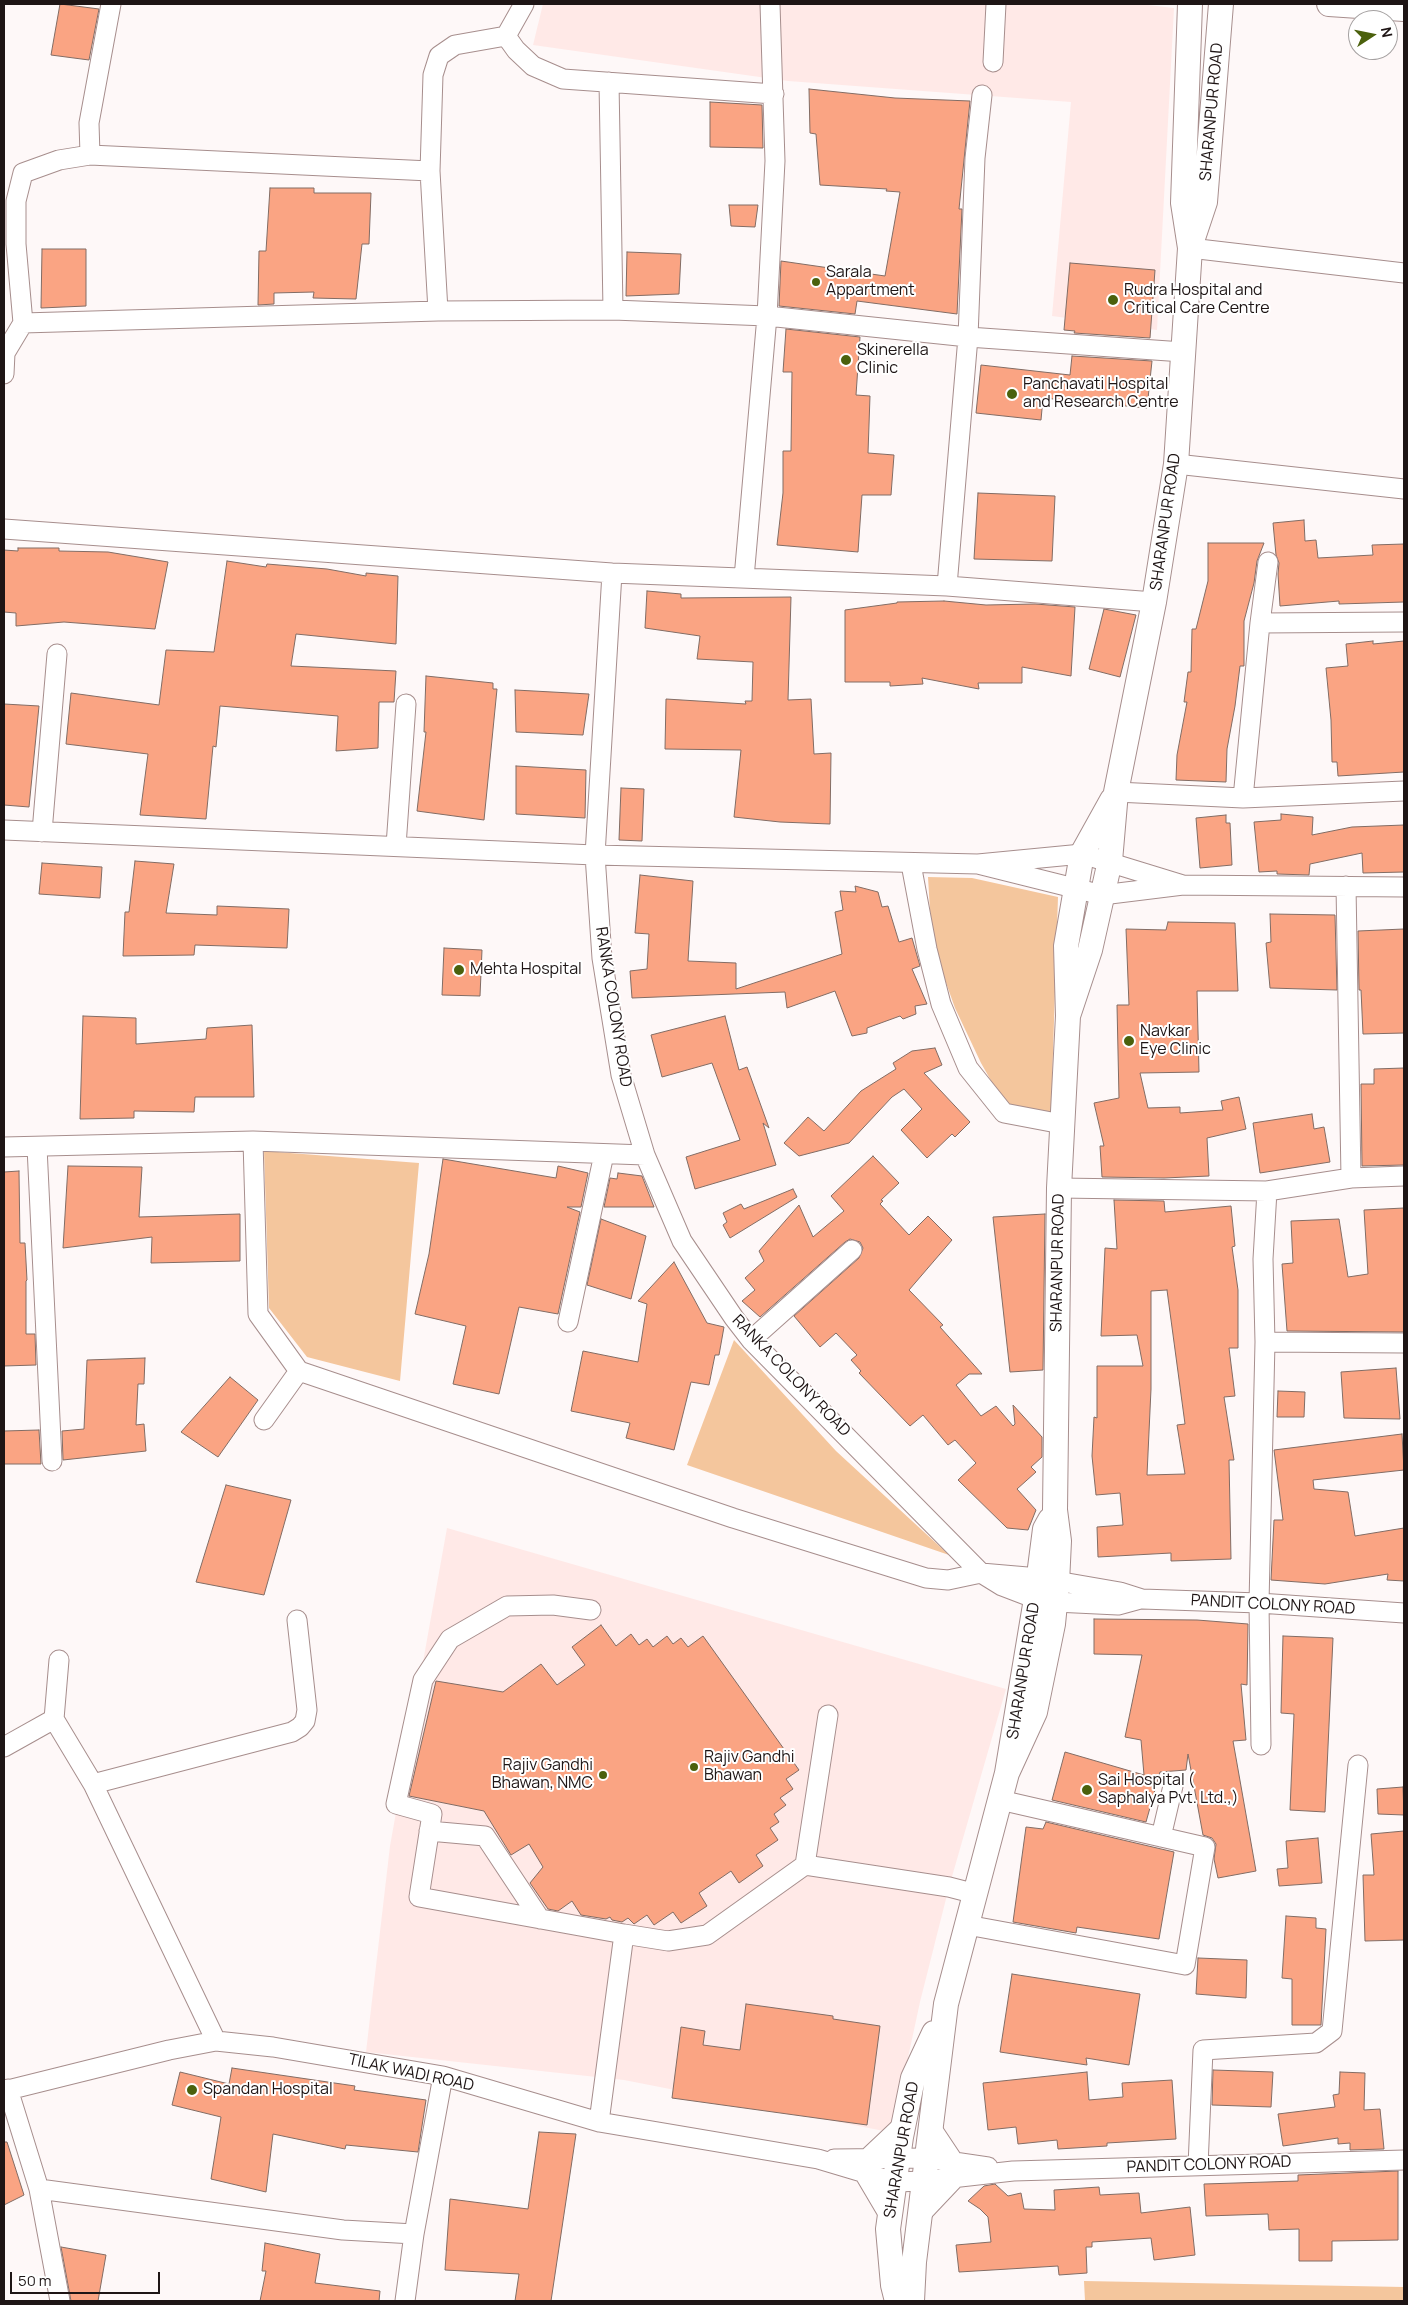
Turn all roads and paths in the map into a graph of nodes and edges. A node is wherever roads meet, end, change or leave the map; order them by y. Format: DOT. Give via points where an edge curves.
graph roads {
  1 [pos="112,4"];
  2 [pos="524,4"];
  3 [pos="770,4"];
  4 [pos="996,4"];
  5 [pos="1190,4"];
  6 [pos="1221,4"];
  7 [pos="1329,4"];
  8 [pos="1404,9"];
  9 [pos="506,36"];
  10 [pos="993,62"];
  11 [pos="609,82"];
  12 [pos="774,94"];
  13 [pos="982,95"];
  14 [pos="90,155"];
  15 [pos="430,171"];
  16 [pos="1190,248"];
  17 [pos="1404,273"];
  18 [pos="613,310"];
  19 [pos="438,311"];
  20 [pos="767,316"];
  21 [pos="23,323"];
  22 [pos="968,337"];
  23 [pos="1183,352"];
  24 [pos="4,374"];
  25 [pos="1176,464"];
  26 [pos="1404,489"];
  27 [pos="4,529"];
  28 [pos="1268,562"];
  29 [pos="612,572"];
  30 [pos="744,578"];
  31 [pos="947,586"];
  32 [pos="1154,602"];
  33 [pos="1404,622"];
  34 [pos="1260,623"];
  35 [pos="57,654"];
  36 [pos="406,704"];
  37 [pos="1404,790"];
  38 [pos="1116,792"];
  39 [pos="1243,798"];
  40 [pos="4,830"];
  41 [pos="42,832"];
  42 [pos="396,846"];
  43 [pos="1082,854"];
  44 [pos="595,855"];
  45 [pos="1110,861"];
  46 [pos="911,864"];
  47 [pos="978,864"];
  48 [pos="1183,885"];
  49 [pos="1346,886"];
  50 [pos="1404,886"];
  51 [pos="1074,889"];
  52 [pos="1102,895"];
  53 [pos="1068,1016"];
  54 [pos="1062,1124"];
  55 [pos="253,1141"];
  56 [pos="4,1147"];
  57 [pos="36,1147"];
  58 [pos="604,1154"];
  59 [pos="645,1155"];
  60 [pos="1404,1176"];
  61 [pos="1351,1178"];
  62 [pos="1059,1188"];
  63 [pos="1267,1191"];
  64 [pos="852,1250"];
  65 [pos="568,1322"];
  66 [pos="751,1340"];
  67 [pos="1265,1342"];
  68 [pos="1404,1343"];
  69 [pos="299,1371"];
  70 [pos="264,1420"];
  71 [pos="52,1461"];
  72 [pos="981,1573"];
  73 [pos="1047,1590"];
  74 [pos="1259,1603"];
  75 [pos="591,1610"];
  76 [pos="1404,1613"];
  77 [pos="297,1620"];
  78 [pos="59,1660"];
  79 [pos="828,1715"];
  80 [pos="54,1719"];
  81 [pos="1261,1745"];
  82 [pos="4,1746"];
  83 [pos="1358,1765"];
  84 [pos="93,1784"];
  85 [pos="1173,1786"];
  86 [pos="1000,1800"];
  87 [pos="429,1831"];
  88 [pos="1161,1837"];
  89 [pos="804,1865"];
  90 [pos="976,1894"];
  91 [pos="540,1919"];
  92 [pos="967,1925"];
  93 [pos="624,1934"];
  94 [pos="946,2004"];
  95 [pos="216,2041"];
  96 [pos="443,2076"];
  97 [pos="6,2090"];
  98 [pos="599,2122"];
  99 [pos="904,2124"];
  100 [pos="930,2126"];
  101 [pos="898,2157"];
  102 [pos="927,2158"];
  103 [pos="1404,2160"];
  104 [pos="867,2165"];
  105 [pos="1198,2166"];
  106 [pos="955,2170"];
  107 [pos="925,2181"];
  108 [pos="894,2182"];
  109 [pos="39,2188"];
  110 [pos="921,2214"];
  111 [pos="890,2217"];
  112 [pos="414,2234"];
  113 [pos="60,2301"];
  114 [pos="405,2301"];
  115 [pos="897,2301"];
  116 [pos="912,2301"];
  1 -- 14 [label="street" via="90,123"];
  2 -- 9 [label="street"];
  3 -- 12 [label="street"];
  4 -- 10 [label="street"];
  5 -- 16 [label="main road, SHARANPUR ROAD" via="1183,203"];
  6 -- 16 [label="main road, SHARANPUR ROAD" via="1205,202"];
  7 -- 8 [label="main road"];
  9 -- 11 [label="street" via="533,66 563,79"];
  9 -- 15 [label="street" via="455,45 439,56 433,75"];
  11 -- 12 [label="street"];
  11 -- 18 [label="street"];
  12 -- 20 [label="street" via="775,161"];
  13 -- 22 [label="street" via="975,158"];
  14 -- 15 [label="street"];
  14 -- 21 [label="street" via="59,160 23,173 16,201"];
  15 -- 19 [label="street"];
  16 -- 17 [label="street"];
  16 -- 23 [label="main road, SHARANPUR ROAD"];
  18 -- 19 [label="street"];
  18 -- 20 [label="street"];
  19 -- 21 [label="street"];
  20 -- 22 [label="street"];
  20 -- 30 [label="street"];
  21 -- 24 [label="street" via="6,353"];
  22 -- 23 [label="street"];
  22 -- 31 [label="street"];
  23 -- 25 [label="main road, SHARANPUR ROAD"];
  25 -- 26 [label="street"];
  25 -- 32 [label="main road, SHARANPUR ROAD"];
  27 -- 29 [label="street"];
  28 -- 34 [label="street"];
  29 -- 30 [label="street"];
  29 -- 44 [label="street, RANKA COLONY ROAD"];
  30 -- 31 [label="street"];
  31 -- 32 [label="street"];
  32 -- 38 [label="main road, SHARANPUR ROAD"];
  33 -- 34 [label="street"];
  34 -- 39 [label="street"];
  35 -- 41 [label="street"];
  36 -- 42 [label="street"];
  37 -- 39 [label="street"];
  38 -- 39 [label="street"];
  38 -- 43 [label="main road, SHARANPUR ROAD"];
  38 -- 45 [label="main road, SHARANPUR ROAD"];
  40 -- 41 [label="street"];
  41 -- 42 [label="street"];
  42 -- 44 [label="street"];
  43 -- 45 [label="street"];
  43 -- 47 [label="street"];
  43 -- 51 [label="main road, SHARANPUR ROAD"];
  44 -- 46 [label="street"];
  44 -- 59 [label="street, RANKA COLONY ROAD" via="602,958 621,1075"];
  45 -- 48 [label="street"];
  45 -- 52 [label="main road, SHARANPUR ROAD"];
  46 -- 47 [label="street"];
  46 -- 54 [label="street" via="941,1004 968,1068 1004,1113"];
  47 -- 51 [label="street"];
  48 -- 49 [label="street"];
  48 -- 52 [label="street"];
  49 -- 50 [label="street"];
  49 -- 61 [label="street"];
  51 -- 52 [label="street"];
  51 -- 53 [label="main road, SHARANPUR ROAD" via="1066,946"];
  52 -- 53 [label="main road, SHARANPUR ROAD" via="1090,950"];
  53 -- 54 [label="main road, SHARANPUR ROAD"];
  54 -- 62 [label="main road, SHARANPUR ROAD"];
  55 -- 57 [label="street"];
  55 -- 58 [label="street"];
  55 -- 69 [label="street" via="258,1314"];
  56 -- 57 [label="street"];
  57 -- 71 [label="street"];
  58 -- 59 [label="street"];
  58 -- 65 [label="street"];
  59 -- 66 [label="street, RANKA COLONY ROAD" via="682,1241"];
  60 -- 61 [label="street"];
  61 -- 63 [label="street"];
  62 -- 63 [label="street"];
  62 -- 73 [label="main road, SHARANPUR ROAD" via="1054,1510 1060,1541"];
  63 -- 67 [label="street" via="1263,1259"];
  64 -- 66 [label="street"];
  66 -- 72 [label="street, RANKA COLONY ROAD"];
  67 -- 68 [label="street"];
  67 -- 74 [label="street"];
  69 -- 70 [label="street"];
  69 -- 72 [label="street" via="878,1564 926,1578 948,1580"];
  72 -- 73 [label="street, RANKA COLONY ROAD" via="1002,1586"];
  73 -- 74 [label="street, PANDIT COLONY ROAD" via="1120,1592 1142,1599"];
  73 -- 86 [label="main road, SHARANPUR ROAD" via="1053,1624 1035,1712 1007,1773"];
  74 -- 76 [label="street, PANDIT COLONY ROAD"];
  74 -- 81 [label="street"];
  75 -- 87 [label="street" via="553,1605 507,1606 450,1639 423,1680 396,1804 432,1814"];
  77 -- 84 [label="street" via="307,1710 300,1727 292,1732"];
  78 -- 80 [label="street"];
  79 -- 89 [label="street"];
  80 -- 82 [label="street"];
  80 -- 84 [label="street"];
  83 -- 105 [label="street" via="1332,2031 1316,2043 1203,2050"];
  84 -- 95 [label="street"];
  85 -- 88 [label="street"];
  86 -- 88 [label="street"];
  86 -- 90 [label="main road, SHARANPUR ROAD"];
  87 -- 91 [label="street" via="485,1836"];
  87 -- 91 [label="street" via="419,1897"];
  88 -- 92 [label="street" via="1205,1847 1185,1965"];
  89 -- 90 [label="street"];
  89 -- 93 [label="street" via="707,1935 668,1941"];
  90 -- 92 [label="main road, SHARANPUR ROAD"];
  91 -- 93 [label="street"];
  92 -- 94 [label="main road, SHARANPUR ROAD"];
  93 -- 98 [label="street"];
  94 -- 99 [label="main road, SHARANPUR ROAD" via="913,2078"];
  94 -- 100 [label="main road, SHARANPUR ROAD"];
  95 -- 96 [label="street, TILAK WADI ROAD" via="273,2046"];
  95 -- 97 [label="street, TILAK WADI ROAD"];
  96 -- 98 [label="street, TILAK WADI ROAD"];
  96 -- 112 [label="street"];
  97 -- 109 [label="street"];
  98 -- 104 [label="street, TILAK WADI ROAD"];
  99 -- 101 [label="main road, SHARANPUR ROAD"];
  99 -- 104 [label="street"];
  100 -- 102 [label="main road, SHARANPUR ROAD"];
  100 -- 106 [label="street"];
  101 -- 102 [label="street, TILAK WADI ROAD"];
  101 -- 104 [label="street, TILAK WADI ROAD"];
  101 -- 108 [label="main road, SHARANPUR ROAD"];
  102 -- 106 [label="street, TILAK WADI ROAD"];
  102 -- 107 [label="main road, SHARANPUR ROAD"];
  103 -- 105 [label="street, PANDIT COLONY ROAD"];
  104 -- 108 [label="street"];
  104 -- 111 [label="street"];
  105 -- 106 [label="street, PANDIT COLONY ROAD"];
  106 -- 107 [label="street"];
  106 -- 110 [label="street"];
  107 -- 108 [label="street"];
  107 -- 110 [label="main road, SHARANPUR ROAD"];
  108 -- 111 [label="main road, SHARANPUR ROAD"];
  109 -- 112 [label="street" via="343,2230"];
  109 -- 113 [label="street"];
  110 -- 116 [label="main road, SHARANPUR ROAD"];
  111 -- 115 [label="main road, SHARANPUR ROAD" via="888,2228"];
  112 -- 114 [label="street"];
}
